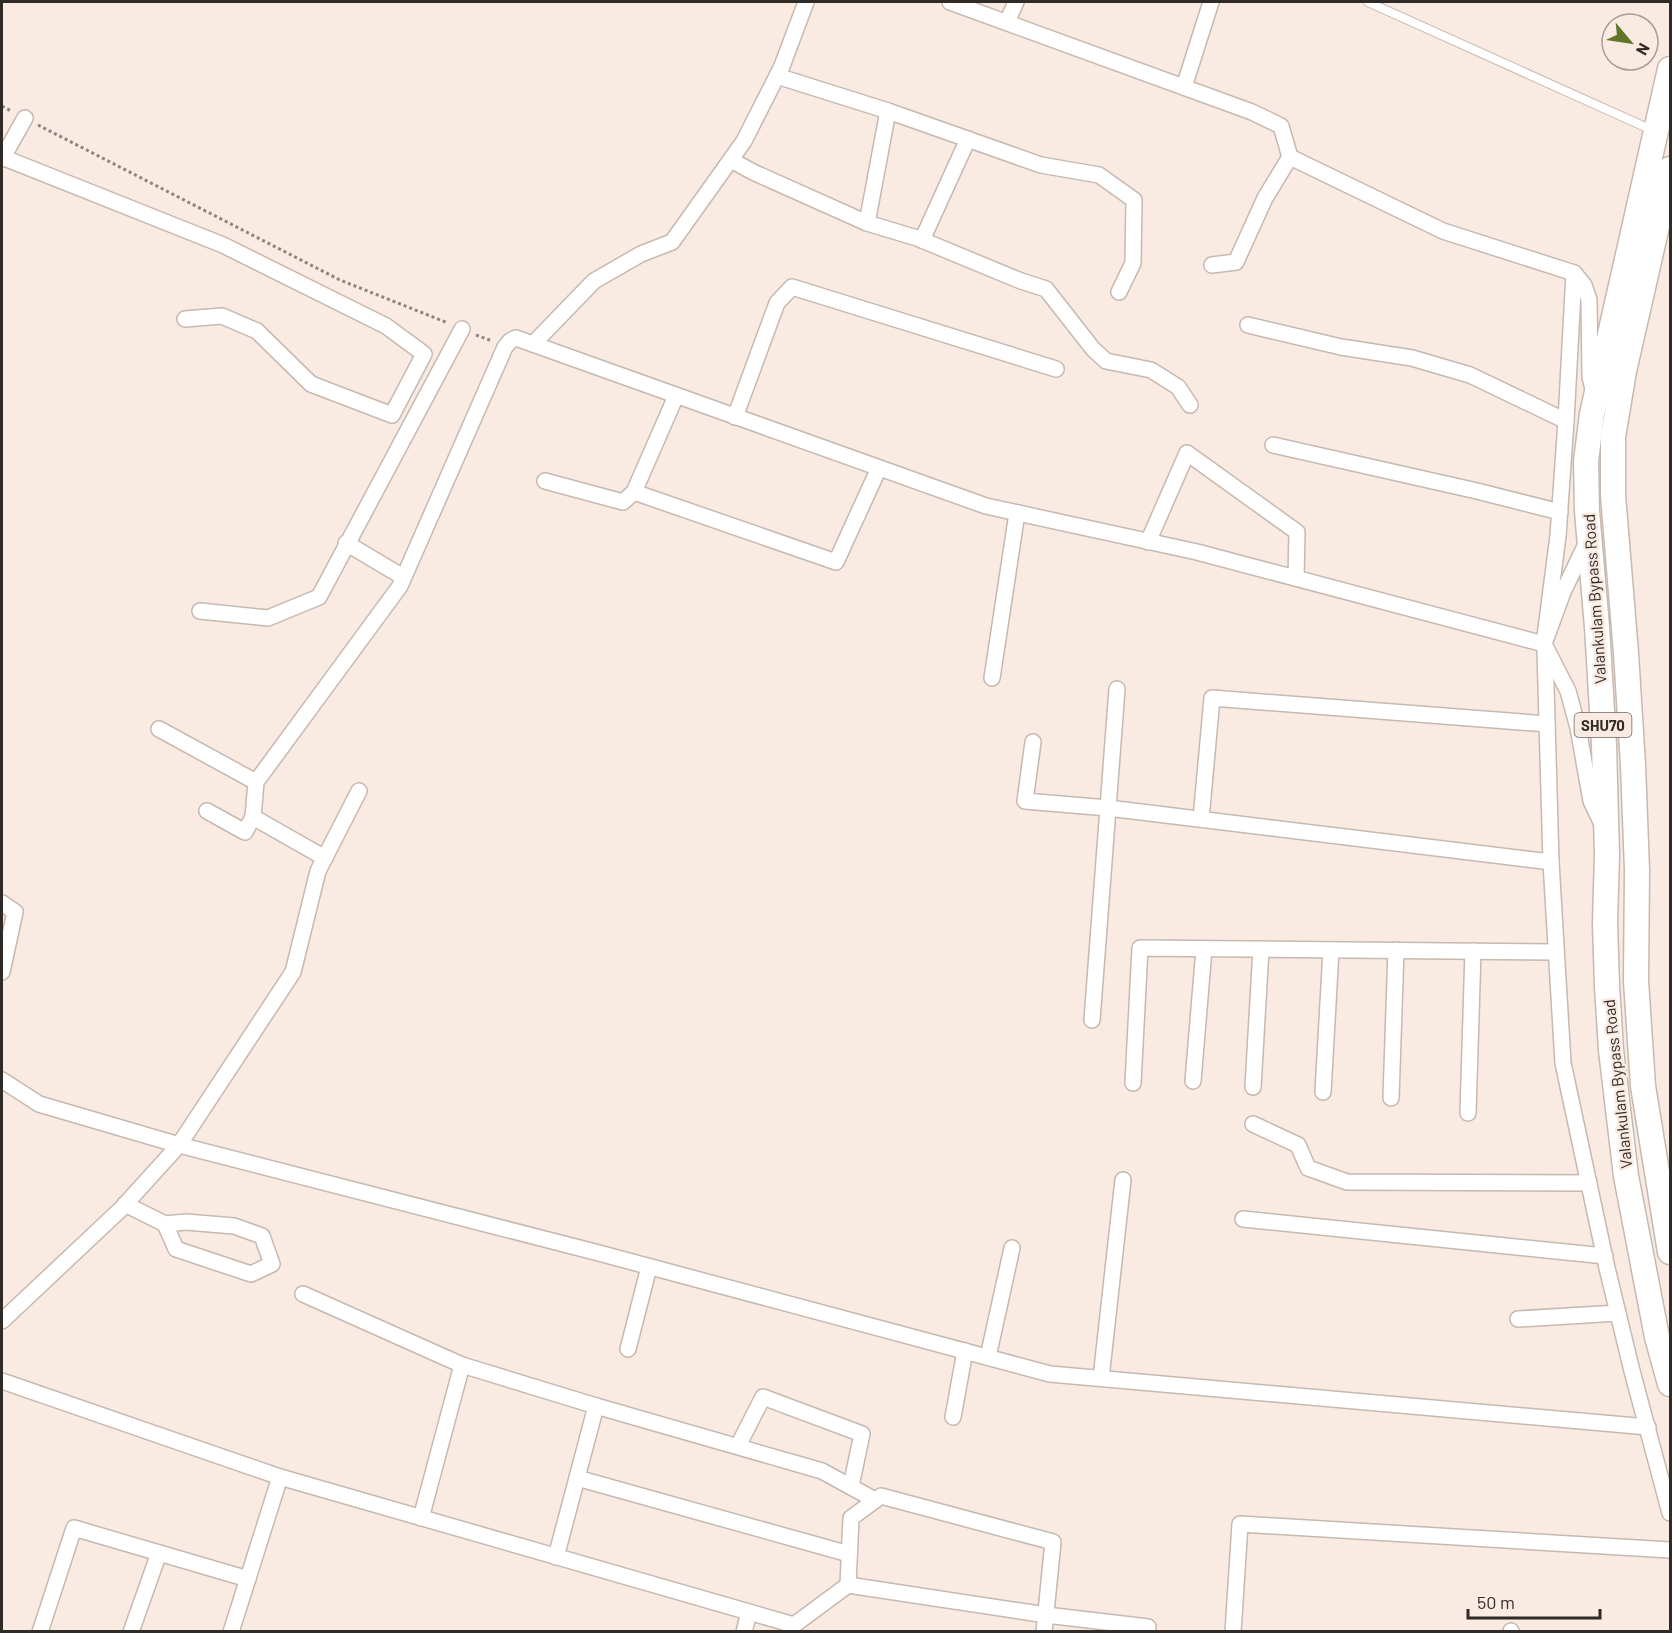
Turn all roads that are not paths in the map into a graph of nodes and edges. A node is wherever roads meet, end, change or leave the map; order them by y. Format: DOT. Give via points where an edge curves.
graph roads {
  1 [pos="806,2"];
  2 [pos="950,2"];
  3 [pos="1017,2"];
  4 [pos="1211,2"];
  5 [pos="1368,2"];
  6 [pos="1007,22"];
  7 [pos="1671,69"];
  8 [pos="777,76"];
  9 [pos="1184,87"];
  10 [pos="888,111"];
  11 [pos="25,118"];
  12 [pos="1656,132"];
  13 [pos="968,139"];
  14 [pos="1290,157"];
  15 [pos="2,158"];
  16 [pos="731,160"];
  17 [pos="1671,168"];
  18 [pos="867,224"];
  19 [pos="922,240"];
  20 [pos="1212,265"];
  21 [pos="1574,273"];
  22 [pos="1119,292"];
  23 [pos="185,319"];
  24 [pos="1248,325"];
  25 [pos="462,329"];
  26 [pos="533,344"];
  27 [pos="1056,369"];
  28 [pos="676,396"];
  29 [pos="1190,405"];
  30 [pos="1593,409"];
  31 [pos="735,417"];
  32 [pos="1566,421"];
  33 [pos="1616,422"];
  34 [pos="1273,445"];
  35 [pos="879,468"];
  36 [pos="545,480"];
  37 [pos="634,492"];
  38 [pos="1560,512"];
  39 [pos="1017,513"];
  40 [pos="1589,537"];
  41 [pos="1148,542"];
  42 [pos="346,543"];
  43 [pos="403,577"];
  44 [pos="1296,578"];
  45 [pos="200,611"];
  46 [pos="1544,644"];
  47 [pos="992,678"];
  48 [pos="1117,689"];
  49 [pos="1547,723"];
  50 [pos="159,729"];
  51 [pos="1033,742"];
  52 [pos="256,782"];
  53 [pos="359,791"];
  54 [pos="1108,808"];
  55 [pos="207,811"];
  56 [pos="253,817"];
  57 [pos="1202,819"];
  58 [pos="1607,844"];
  59 [pos="1636,852"];
  60 [pos="325,858"];
  61 [pos="1551,862"];
  62 [pos="2,903"];
  63 [pos="1203,949"];
  64 [pos="1261,949"];
  65 [pos="1331,950"];
  66 [pos="1396,950"];
  67 [pos="1473,951"];
  68 [pos="1556,952"];
  69 [pos="2,972"];
  70 [pos="1092,1020"];
  71 [pos="2,1080"];
  72 [pos="1193,1081"];
  73 [pos="1132,1083"];
  74 [pos="1253,1087"];
  75 [pos="1323,1092"];
  76 [pos="1391,1098"];
  77 [pos="1468,1113"];
  78 [pos="1253,1125"];
  79 [pos="179,1145"];
  80 [pos="1123,1180"];
  81 [pos="1589,1184"];
  82 [pos="125,1204"];
  83 [pos="1243,1219"];
  84 [pos="165,1224"];
  85 [pos="1012,1248"];
  86 [pos="1671,1252"];
  87 [pos="1605,1256"];
  88 [pos="649,1267"];
  89 [pos="303,1294"];
  90 [pos="1618,1313"];
  91 [pos="1518,1319"];
  92 [pos="2,1321"];
  93 [pos="628,1349"];
  94 [pos="965,1351"];
  95 [pos="988,1357"];
  96 [pos="462,1365"];
  97 [pos="1101,1378"];
  98 [pos="2,1382"];
  99 [pos="1671,1384"];
  100 [pos="596,1406"];
  101 [pos="953,1417"];
  102 [pos="1648,1427"];
  103 [pos="738,1446"];
  104 [pos="280,1477"];
  105 [pos="577,1478"];
  106 [pos="850,1486"];
  107 [pos="875,1500"];
  108 [pos="1671,1513"];
  109 [pos="421,1518"];
  110 [pos="1671,1550"];
  111 [pos="159,1553"];
  112 [pos="849,1554"];
  113 [pos="556,1557"];
  114 [pos="248,1579"];
  115 [pos="848,1585"];
  116 [pos="749,1612"];
  117 [pos="1046,1615"];
  118 [pos="1148,1627"];
  119 [pos="40,1632"];
  120 [pos="131,1632"];
  121 [pos="231,1632"];
  122 [pos="744,1632"];
  123 [pos="1044,1632"];
  124 [pos="1233,1632"];
  1 -- 8 [label="street"];
  2 -- 6 [label="street"];
  3 -- 6 [label="street"];
  4 -- 9 [label="street"];
  5 -- 12 [label="lane"];
  6 -- 9 [label="street"];
  7 -- 12 [label="main road, Valankulam Bypass Road / SHU70"];
  8 -- 10 [label="street"];
  8 -- 16 [label="street"];
  9 -- 14 [label="street" via="1252,111 1281,126"];
  10 -- 13 [label="street"];
  10 -- 18 [label="street"];
  11 -- 15 [label="street"];
  12 -- 30 [label="main road, Valankulam Bypass Road / SHU70"];
  13 -- 19 [label="street"];
  13 -- 22 [label="street" via="1041,165 1099,175 1134,200 1133,263"];
  14 -- 20 [label="street" via="1265,198 1236,262"];
  14 -- 21 [label="street" via="1443,231"];
  15 -- 23 [label="street" via="223,245 386,326 424,354 392,415 311,384 257,331 222,316"];
  16 -- 18 [label="street"];
  16 -- 26 [label="street" via="672,242 594,280"];
  17 -- 33 [label="main road, Valankulam Bypass Road / SHU70"];
  18 -- 19 [label="street"];
  19 -- 29 [label="street" via="1046,290 1106,361 1151,370 1178,387"];
  21 -- 30 [label="street" via="1589,300"];
  21 -- 32 [label="street"];
  24 -- 32 [label="street" via="1341,347 1412,358 1461,372"];
  25 -- 42 [label="street"];
  26 -- 28 [label="street"];
  26 -- 43 [label="street" via="516,338 505,347"];
  27 -- 31 [label="street" via="792,287 777,303"];
  28 -- 31 [label="street"];
  28 -- 37 [label="street"];
  30 -- 33 [label="main road"];
  30 -- 40 [label="main road, Valankulam Bypass Road / SHU70" via="1586,461"];
  31 -- 35 [label="street"];
  32 -- 38 [label="street"];
  33 -- 59 [label="main road, Valankulam Bypass Road / SHU70" via="1613,495"];
  34 -- 38 [label="street"];
  35 -- 37 [label="street" via="836,562"];
  35 -- 39 [label="street"];
  36 -- 37 [label="street" via="623,502"];
  38 -- 46 [label="street"];
  39 -- 41 [label="street"];
  39 -- 47 [label="street"];
  40 -- 46 [label="street"];
  40 -- 58 [label="main road, Valankulam Bypass Road / SHU70" via="1598,639"];
  41 -- 44 [label="street"];
  41 -- 44 [label="street" via="1187,453 1297,532"];
  42 -- 43 [label="street"];
  42 -- 45 [label="street" via="319,597 268,618"];
  43 -- 52 [label="street"];
  44 -- 46 [label="street"];
  46 -- 49 [label="street"];
  46 -- 58 [label="street" via="1568,691 1591,801"];
  48 -- 54 [label="street"];
  49 -- 57 [label="street" via="1212,698"];
  49 -- 61 [label="street"];
  50 -- 52 [label="street"];
  51 -- 54 [label="street" via="1026,801"];
  52 -- 56 [label="street"];
  53 -- 60 [label="street"];
  54 -- 57 [label="street"];
  54 -- 70 [label="street"];
  55 -- 56 [label="street" via="245,832"];
  56 -- 60 [label="street"];
  57 -- 61 [label="street"];
  58 -- 59 [label="main road"];
  58 -- 99 [label="main road, Valankulam Bypass Road / SHU70" via="1607,986 1620,1127 1657,1337"];
  59 -- 86 [label="main road, Valankulam Bypass Road / SHU70" via="1636,981 1643,1086"];
  60 -- 79 [label="street" via="318,871 293,972"];
  61 -- 68 [label="street"];
  62 -- 69 [label="street" via="15,912"];
  63 -- 64 [label="street"];
  63 -- 72 [label="street"];
  63 -- 73 [label="street" via="1140,948"];
  64 -- 65 [label="street"];
  64 -- 74 [label="street"];
  65 -- 66 [label="street"];
  65 -- 75 [label="street"];
  66 -- 67 [label="street"];
  66 -- 76 [label="street"];
  67 -- 68 [label="street"];
  67 -- 77 [label="street"];
  68 -- 81 [label="street" via="1563,1063"];
  71 -- 79 [label="street" via="39,1104"];
  78 -- 81 [label="street" via="1298,1145 1308,1168 1347,1182"];
  79 -- 82 [label="street"];
  79 -- 88 [label="street"];
  80 -- 97 [label="street"];
  81 -- 87 [label="street"];
  82 -- 84 [label="street"];
  82 -- 92 [label="street"];
  83 -- 87 [label="street"];
  84 -- 84 [label="street" via="234,1226 262,1236 272,1264 250,1274 176,1249"];
  85 -- 95 [label="street"];
  87 -- 90 [label="street"];
  88 -- 93 [label="street"];
  88 -- 94 [label="street"];
  89 -- 96 [label="street"];
  90 -- 91 [label="street"];
  90 -- 102 [label="street"];
  94 -- 95 [label="street"];
  94 -- 101 [label="street"];
  95 -- 97 [label="street" via="1050,1374"];
  96 -- 100 [label="street"];
  96 -- 109 [label="street"];
  97 -- 102 [label="street"];
  98 -- 104 [label="street"];
  100 -- 103 [label="street"];
  100 -- 105 [label="street"];
  102 -- 108 [label="street"];
  103 -- 106 [label="street" via="822,1470"];
  103 -- 106 [label="street" via="763,1397 862,1434"];
  104 -- 109 [label="street"];
  104 -- 114 [label="street"];
  105 -- 112 [label="street"];
  105 -- 113 [label="street"];
  106 -- 107 [label="street"];
  107 -- 112 [label="street" via="851,1518"];
  107 -- 117 [label="street" via="881,1496 1053,1542"];
  109 -- 113 [label="street"];
  110 -- 124 [label="street" via="1240,1524"];
  111 -- 114 [label="street"];
  111 -- 119 [label="street" via="74,1528"];
  111 -- 120 [label="street"];
  112 -- 115 [label="street"];
  113 -- 116 [label="street"];
  114 -- 121 [label="street"];
  115 -- 116 [label="street" via="794,1625"];
  115 -- 117 [label="street"];
  116 -- 122 [label="street"];
  117 -- 118 [label="street"];
  117 -- 123 [label="street"];
}
